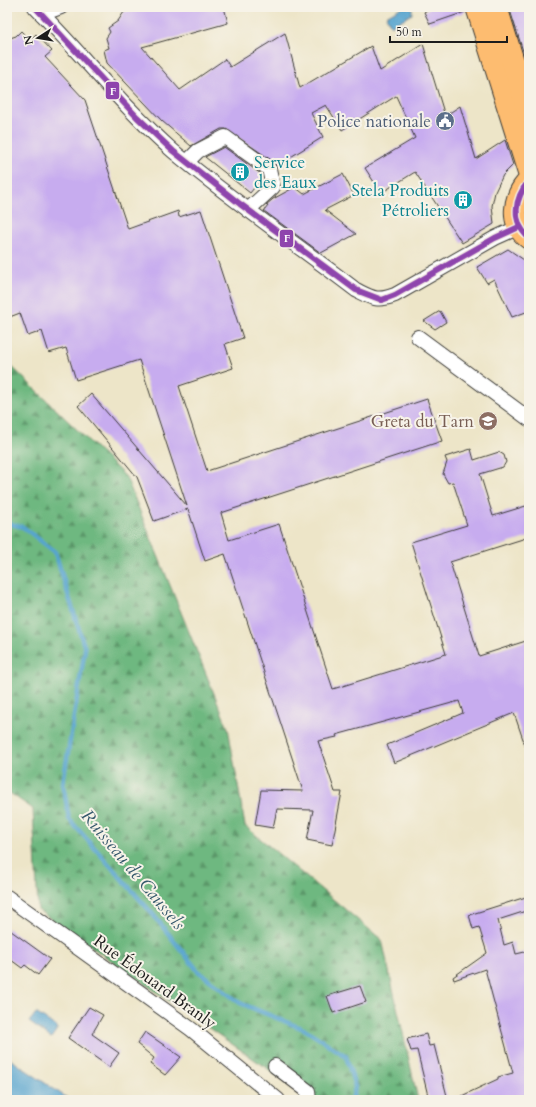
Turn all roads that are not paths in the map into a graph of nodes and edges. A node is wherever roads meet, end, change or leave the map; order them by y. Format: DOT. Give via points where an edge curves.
graph roads {
  1 [pos="61,7"];
  2 [pos="478,7"];
  3 [pos="496,7"];
  4 [pos="38,10"];
  5 [pos="529,113"];
  6 [pos="187,162"];
  7 [pos="529,173"];
  8 [pos="529,181"];
  9 [pos="248,210"];
  10 [pos="524,232"];
  11 [pos="418,337"];
  12 [pos="529,419"];
  13 [pos="7,897"];
  14 [pos="275,1066"];
  15 [pos="278,1100"];
  16 [pos="309,1100"];
  1 -- 4 [label="street"];
  2 -- 7 [label="main road"];
  3 -- 5 [label="main road"];
  4 -- 6 [label="street" via="130,110"];
  6 -- 9 [label="street"];
  6 -- 9 [label="street" via="198,151 225,138 269,169 273,186"];
  8 -- 10 [label="main road" via="518,195 516,206 516,216"];
  9 -- 10 [label="street" via="356,290 382,300 495,238"];
  11 -- 12 [label="street"];
  13 -- 15 [label="street, Rue Édouard Branly" via="191,1029"];
  14 -- 16 [label="street" via="308,1091"];
}
